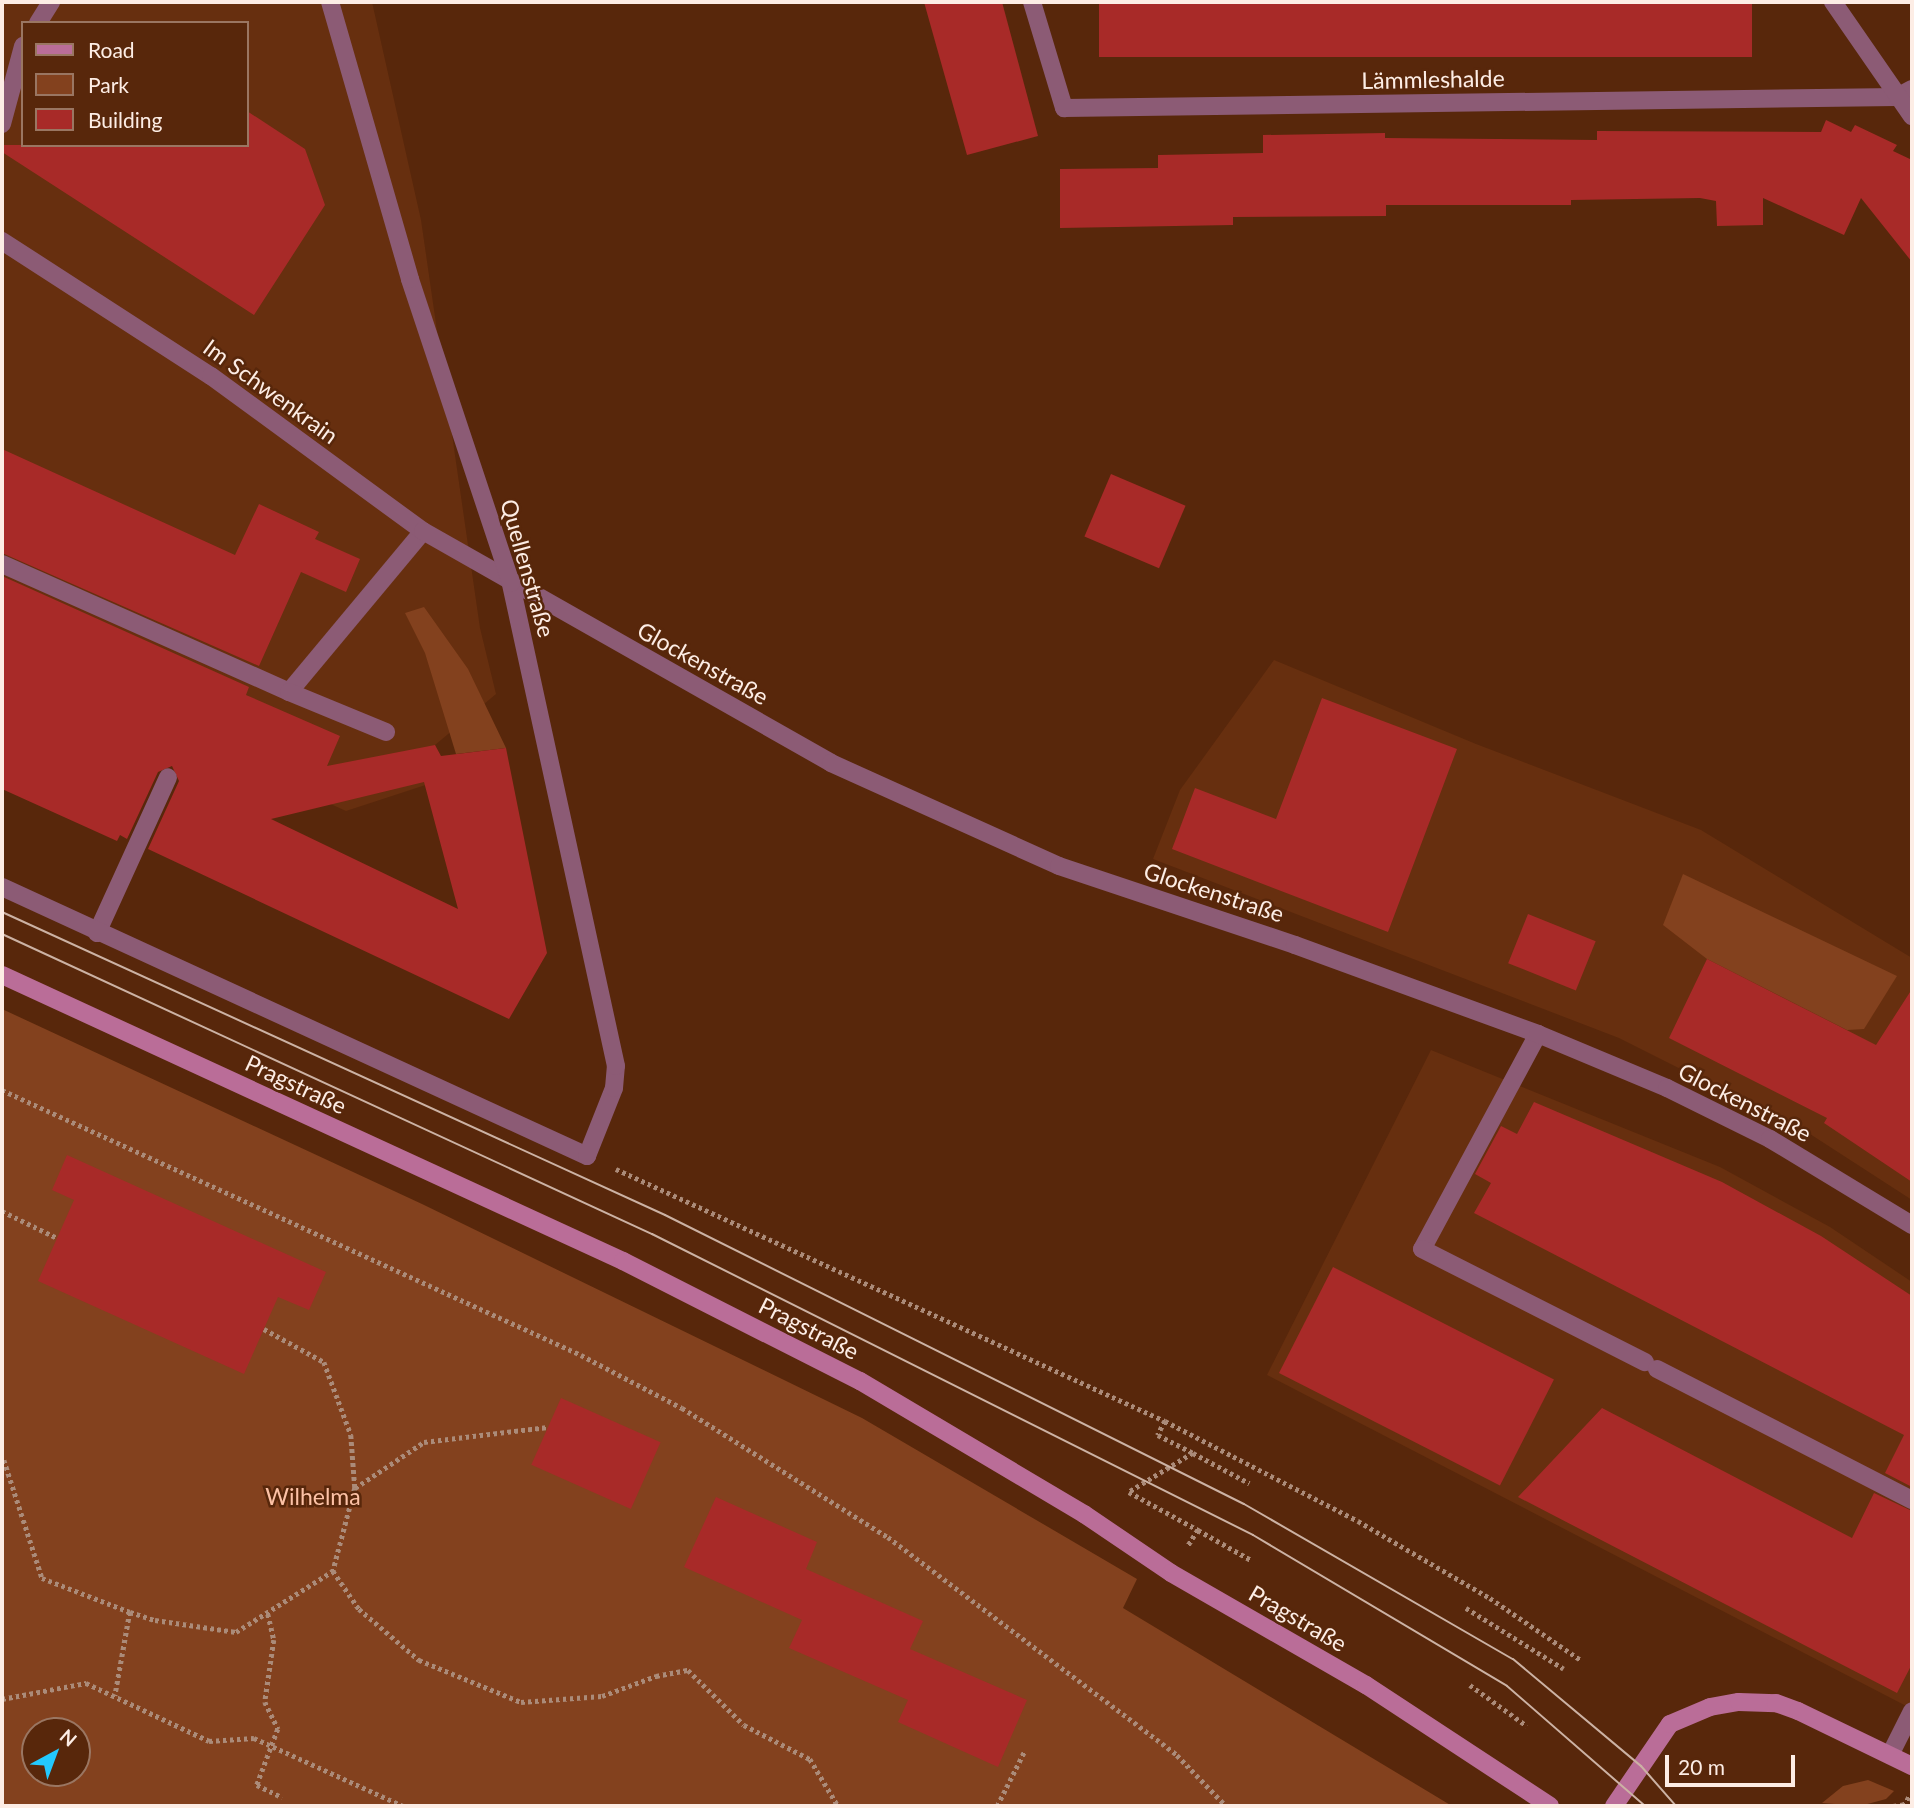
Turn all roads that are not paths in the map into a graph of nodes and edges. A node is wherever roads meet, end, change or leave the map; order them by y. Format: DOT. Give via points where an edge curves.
graph roads {
  1 [pos="51,2"];
  2 [pos="330,2"];
  3 [pos="1032,2"];
  4 [pos="1833,2"];
  5 [pos="39,21"];
  6 [pos="21,53"];
  7 [pos="1905,93"];
  8 [pos="1912,116"];
  9 [pos="2,124"];
  10 [pos="2,241"];
  11 [pos="423,531"];
  12 [pos="2,564"];
  13 [pos="511,583"];
  14 [pos="289,692"];
  15 [pos="386,733"];
  16 [pos="168,777"];
  17 [pos="2,887"];
  18 [pos="97,933"];
  19 [pos="2,975"];
  20 [pos="1538,1034"];
  21 [pos="1912,1225"];
  22 [pos="1912,1500"];
  23 [pos="1912,1711"];
  24 [pos="1890,1755"];
  25 [pos="1912,1766"];
  26 [pos="1550,1806"];
  27 [pos="1614,1806"];
  1 -- 5 [label="street"];
  2 -- 13 [label="street, Quellenstraße" via="410,279"];
  3 -- 7 [label="street, Lämmleshalde" via="1064,108"];
  4 -- 7 [label="street"];
  6 -- 9 [label="street"];
  7 -- 8 [label="street"];
  10 -- 11 [label="street, Im Schwenkrain" via="211,376"];
  11 -- 13 [label="street, Im Schwenkrain"];
  11 -- 14 [label="street"];
  12 -- 14 [label="street"];
  13 -- 18 [label="street, Quellenstraße" via="616,1066 614,1088 587,1156"];
  13 -- 20 [label="street, Glockenstraße" via="831,763 1059,866 1295,945"];
  14 -- 15 [label="street"];
  16 -- 18 [label="street"];
  17 -- 18 [label="street"];
  19 -- 26 [label="main road, Pragstraße" via="623,1261 860,1381 1084,1514 1171,1573 1366,1685"];
  20 -- 21 [label="street, Glockenstraße" via="1667,1088 1770,1139"];
  20 -- 22 [label="street" via="1422,1249"];
  23 -- 24 [label="street"];
  24 -- 25 [label="main road"];
  24 -- 27 [label="main road" via="1776,1703 1710,1707 1670,1724"];
}
